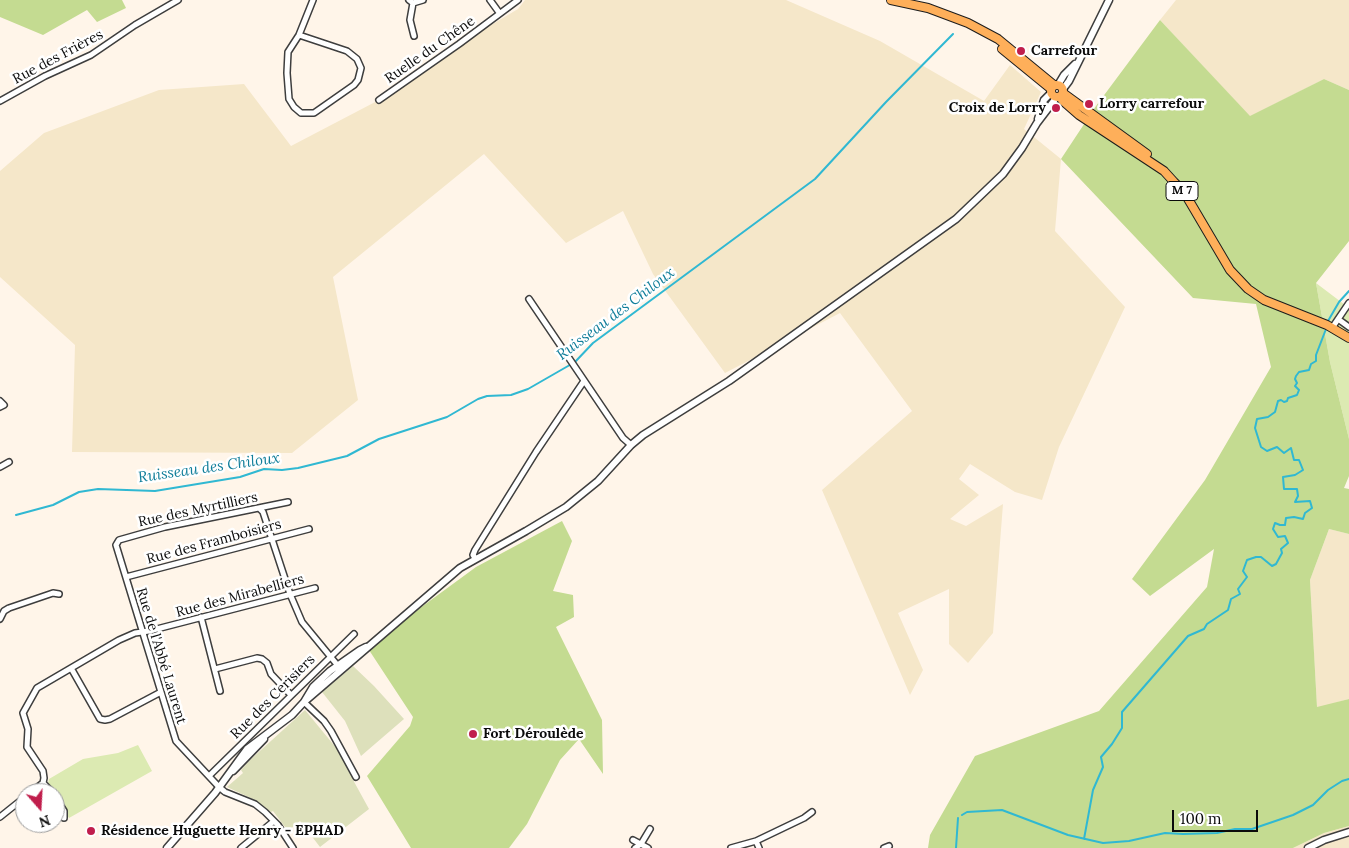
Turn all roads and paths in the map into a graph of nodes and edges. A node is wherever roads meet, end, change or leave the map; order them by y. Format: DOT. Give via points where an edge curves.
graph roads {
  1 [pos="178,0"];
  2 [pos="313,0"];
  3 [pos="423,0"];
  4 [pos="490,0"];
  5 [pos="518,0"];
  6 [pos="891,0"];
  7 [pos="1108,0"];
  8 [pos="411,2"];
  9 [pos="498,11"];
  10 [pos="299,35"];
  11 [pos="414,36"];
  12 [pos="1078,61"];
  13 [pos="1057,91"];
  14 [pos="379,100"];
  15 [pos="0,101"];
  16 [pos="530,298"];
  17 [pos="1349,303"];
  18 [pos="1338,319"];
  19 [pos="1328,326"];
  20 [pos="1349,327"];
  21 [pos="1349,338"];
  22 [pos="584,381"];
  23 [pos="631,445"];
  24 [pos="9,462"];
  25 [pos="0,467"];
  26 [pos="288,502"];
  27 [pos="260,509"];
  28 [pos="309,529"];
  29 [pos="271,539"];
  30 [pos="116,545"];
  31 [pos="475,558"];
  32 [pos="126,577"];
  33 [pos="315,588"];
  34 [pos="59,594"];
  35 [pos="290,594"];
  36 [pos="2,609"];
  37 [pos="201,617"];
  38 [pos="0,620"];
  39 [pos="143,632"];
  40 [pos="354,634"];
  41 [pos="331,656"];
  42 [pos="340,667"];
  43 [pos="71,668"];
  44 [pos="215,669"];
  45 [pos="220,690"];
  46 [pos="161,692"];
  47 [pos="291,695"];
  48 [pos="304,702"];
  49 [pos="209,776"];
  50 [pos="356,777"];
  51 [pos="43,783"];
  52 [pos="219,787"];
  53 [pos="15,805"];
  54 [pos="812,812"];
  55 [pos="0,817"];
  56 [pos="274,821"];
  57 [pos="650,828"];
  58 [pos="1349,832"];
  59 [pos="634,840"];
  60 [pos="756,841"];
  61 [pos="640,844"];
  62 [pos="167,848"];
  63 [pos="241,848"];
  64 [pos="293,848"];
  65 [pos="635,848"];
  66 [pos="648,848"];
  67 [pos="731,848"];
  68 [pos="759,848"];
  69 [pos="1308,848"];
  1 -- 15 [label="street, Rue des Frières" via="96,52"];
  2 -- 10 [label="street"];
  3 -- 8 [label="street"];
  4 -- 9 [label="street"];
  5 -- 14 [label="street, Ruelle du Chêne"];
  6 -- 13 [label="main road, M 7" via="950,15 982,31"];
  7 -- 12 [label="street"];
  8 -- 11 [label="street" via="410,20"];
  10 -- 10 [label="street" via="288,52 289,99 302,113 314,113 354,85 361,68 357,59 347,51"];
  12 -- 13 [label="street" via="1064,75"];
  12 -- 13 [label="street" via="1069,81"];
  13 -- 19 [label="main road, M 7" via="1079,115 1164,171 1184,192 1219,252 1248,289 1264,300"];
  13 -- 23 [label="street" via="1044,100 1037,123 1003,174 956,219 729,381"];
  16 -- 22 [label="street"];
  17 -- 18 [label="street"];
  18 -- 19 [label="street"];
  18 -- 20 [label="street"];
  19 -- 21 [label="main road, M 7"];
  22 -- 23 [label="street"];
  22 -- 31 [label="street" via="475,550"];
  23 -- 31 [label="street" via="583,495 526,532"];
  24 -- 25 [label="street"];
  26 -- 27 [label="street, Rue des Myrtilliers"];
  27 -- 29 [label="street"];
  27 -- 30 [label="street, Rue des Myrtilliers" via="165,527 119,540"];
  28 -- 29 [label="street, Rue des Framboisiers"];
  29 -- 32 [label="street, Rue des Framboisiers"];
  29 -- 35 [label="street"];
  30 -- 32 [label="street, Rue de l'Abbé Laurent"];
  31 -- 42 [label="street" via="352,662"];
  32 -- 39 [label="street, Rue de l'Abbé Laurent"];
  33 -- 35 [label="street, Rue des Mirabelliers"];
  34 -- 36 [label="street"];
  35 -- 37 [label="street, Rue des Mirabelliers"];
  35 -- 41 [label="street" via="304,625"];
  36 -- 38 [label="street"];
  37 -- 39 [label="street, Rue des Mirabelliers"];
  37 -- 44 [label="street"];
  39 -- 43 [label="street, Rue des Mirabelliers" via="119,640"];
  39 -- 46 [label="street, Rue de l'Abbé Laurent"];
  40 -- 41 [label="street, Rue des Cerisiers"];
  41 -- 42 [label="street"];
  41 -- 47 [label="street, Rue des Cerisiers"];
  42 -- 48 [label="street"];
  43 -- 46 [label="street" via="100,719 110,719"];
  43 -- 51 [label="street, Rue des Mirabelliers" via="37,688 23,712 28,729 27,748 43,772"];
  44 -- 45 [label="street"];
  44 -- 47 [label="street" via="262,659"];
  46 -- 49 [label="street, Rue de l'Abbé Laurent" via="176,741"];
  47 -- 49 [label="street, Rue des Cerisiers"];
  48 -- 50 [label="street" via="328,726"];
  48 -- 52 [label="street"];
  49 -- 52 [label="street, Rue de l'Abbé Laurent"];
  52 -- 56 [label="street" via="255,804"];
  52 -- 62 [label="street"];
  53 -- 55 [label="street"];
  54 -- 60 [label="street"];
  56 -- 63 [label="street"];
  56 -- 64 [label="street"];
  57 -- 61 [label="street"];
  58 -- 69 [label="street"];
  59 -- 61 [label="street"];
  60 -- 67 [label="street"];
  60 -- 68 [label="street"];
  61 -- 65 [label="street"];
  61 -- 66 [label="street"];
}
